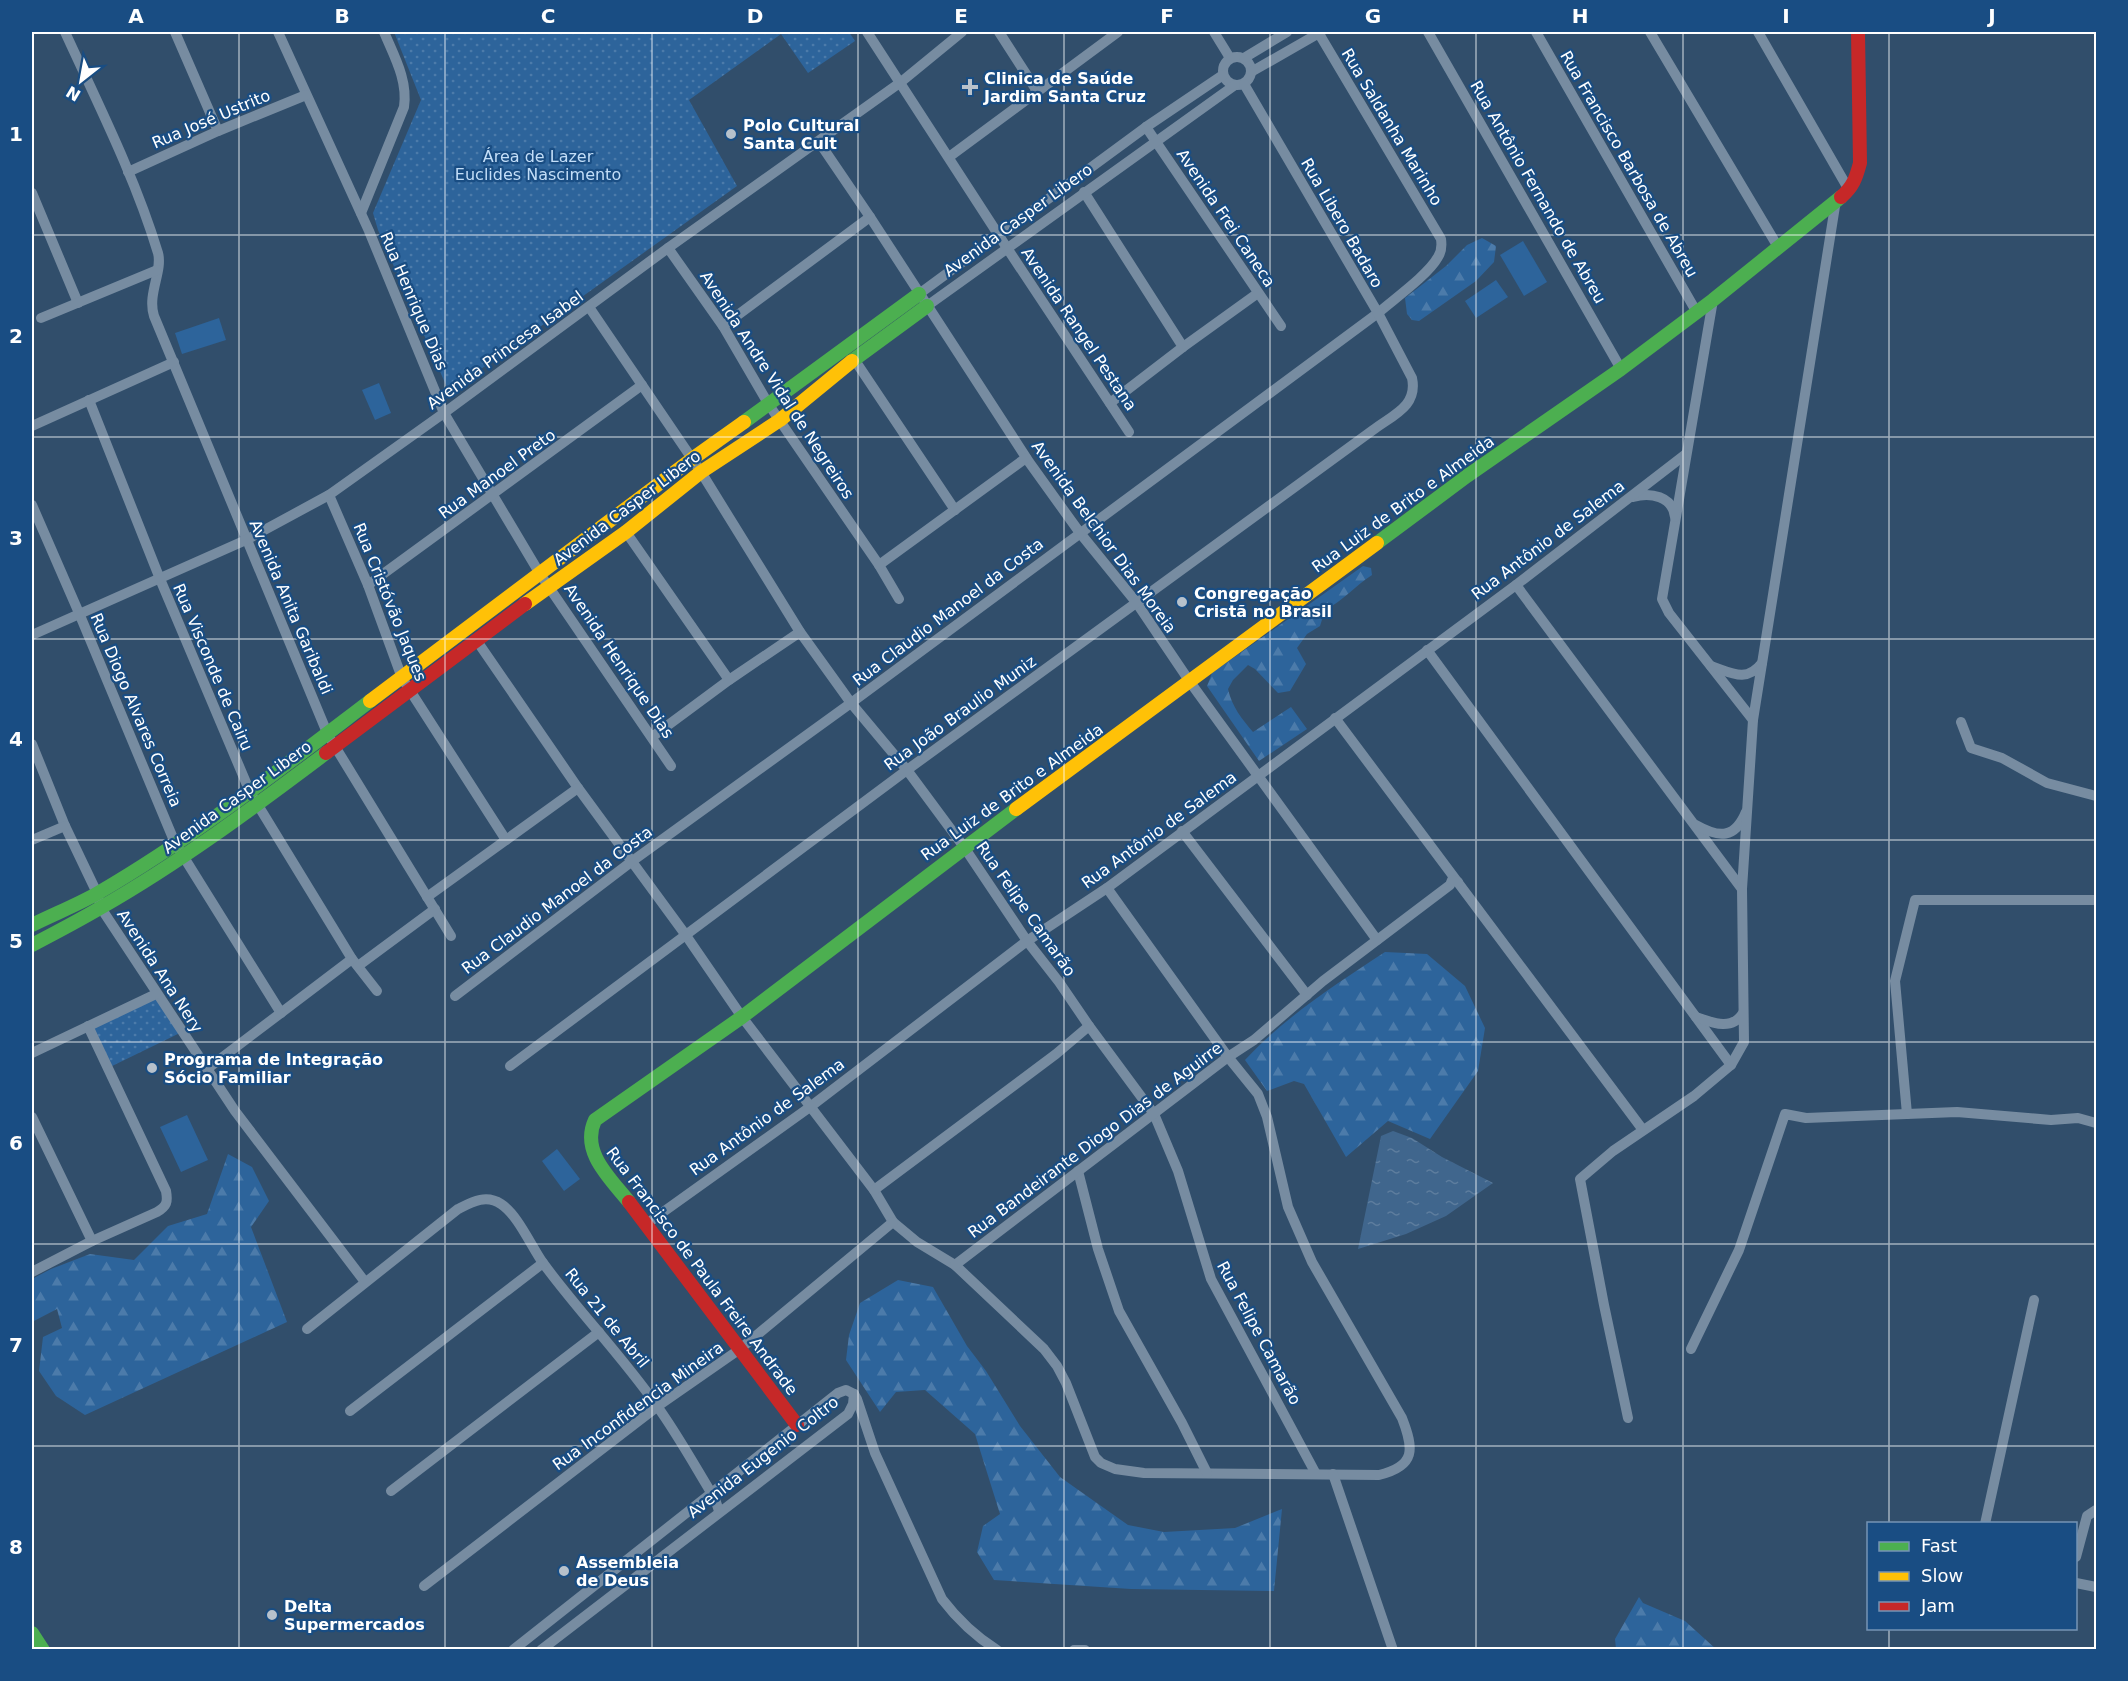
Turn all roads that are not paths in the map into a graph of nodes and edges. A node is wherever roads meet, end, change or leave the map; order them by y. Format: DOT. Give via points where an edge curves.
graph roads {
  1 [pos="65,32"];
  2 [pos="175,32"];
  3 [pos="278,32"];
  4 [pos="384,32"];
  5 [pos="867,32"];
  6 [pos="962,32"];
  7 [pos="999,32"];
  8 [pos="1118,32"];
  9 [pos="1214,32"];
  10 [pos="1287,32"];
  11 [pos="1319,32"];
  12 [pos="1428,32"];
  13 [pos="1536,32"];
  14 [pos="1650,32"];
  15 [pos="1758,32"];
  16 [pos="1858,32"];
  17 [pos="1230,58"];
  18 [pos="1244,58"];
  19 [pos="1251,72"];
  20 [pos="1223,75"];
  21 [pos="900,82"];
  22 [pos="1239,84"];
  23 [pos="1037,91"];
  24 [pos="306,95"];
  25 [pos="1146,128"];
  26 [pos="218,131"];
  27 [pos="819,142"];
  28 [pos="1156,142"];
  29 [pos="949,157"];
  30 [pos="128,172"];
  31 [pos="1850,190"];
  32 [pos="1084,192"];
  33 [pos="32,193"];
  34 [pos="1836,200"];
  35 [pos="361,213"];
  36 [pos="870,217"];
  37 [pos="999,236"];
  38 [pos="1441,239"];
  39 [pos="1778,247"];
  40 [pos="1006,248"];
  41 [pos="668,249"];
  42 [pos="157,270"];
  43 [pos="1258,293"];
  44 [pos="919,294"];
  45 [pos="1713,300"];
  46 [pos="78,303"];
  47 [pos="927,306"];
  48 [pos="589,307"];
  49 [pos="1696,311"];
  50 [pos="1378,313"];
  51 [pos="41,318"];
  52 [pos="723,326"];
  53 [pos="1281,326"];
  54 [pos="1183,347"];
  55 [pos="854,359"];
  56 [pos="174,362"];
  57 [pos="1622,369"];
  58 [pos="1413,378"];
  59 [pos="642,385"];
  60 [pos="90,400"];
  61 [pos="1110,403"];
  62 [pos="769,405"];
  63 [pos="444,413"];
  64 [pos="780,420"];
  65 [pos="32,426"];
  66 [pos="1129,432"];
  67 [pos="1686,454"];
  68 [pos="1026,458"];
  69 [pos="692,459"];
  70 [pos="701,472"];
  71 [pos="329,495"];
  72 [pos="494,495"];
  73 [pos="1629,498"];
  74 [pos="32,505"];
  75 [pos="955,510"];
  76 [pos="1675,520"];
  77 [pos="626,532"];
  78 [pos="1080,533"];
  79 [pos="246,540"];
  80 [pos="879,565"];
  81 [pos="540,574"];
  82 [pos="160,579"];
  83 [pos="368,585"];
  84 [pos="1516,585"];
  85 [pos="549,586"];
  86 [pos="899,599"];
  87 [pos="1136,602"];
  88 [pos="79,613"];
  89 [pos="800,632"];
  90 [pos="32,635"];
  91 [pos="477,641"];
  92 [pos="1427,650"];
  93 [pos="1763,663"];
  94 [pos="1711,666"];
  95 [pos="402,678"];
  96 [pos="729,680"];
  97 [pos="1190,682"];
  98 [pos="410,692"];
  99 [pos="851,703"];
  100 [pos="1335,718"];
  101 [pos="1754,720"];
  102 [pos="1961,722"];
  103 [pos="652,737"];
  104 [pos="331,741"];
  105 [pos="32,744"];
  106 [pos="671,766"];
  107 [pos="907,770"];
  108 [pos="1258,775"];
  109 [pos="578,789"];
  110 [pos="250,792"];
  111 [pos="2097,795"];
  112 [pos="257,805"];
  113 [pos="1747,809"];
  114 [pos="1694,823"];
  115 [pos="65,826"];
  116 [pos="1182,831"];
  117 [pos="32,840"];
  118 [pos="506,840"];
  119 [pos="175,843"];
  120 [pos="964,847"];
  121 [pos="182,857"];
  122 [pos="631,861"];
  123 [pos="1458,882"];
  124 [pos="1107,888"];
  125 [pos="1742,889"];
  126 [pos="97,893"];
  127 [pos="427,897"];
  128 [pos="2097,900"];
  129 [pos="101,908"];
  130 [pos="435,909"];
  131 [pos="32,925"];
  132 [pos="685,934"];
  133 [pos="451,936"];
  134 [pos="1377,940"];
  135 [pos="1027,941"];
  136 [pos="32,945"];
  137 [pos="355,963"];
  138 [pos="377,991"];
  139 [pos="156,993"];
  140 [pos="1307,995"];
  141 [pos="455,996"];
  142 [pos="1743,1012"];
  143 [pos="281,1013"];
  144 [pos="742,1017"];
  145 [pos="1696,1017"];
  146 [pos="88,1026"];
  147 [pos="1089,1026"];
  148 [pos="32,1053"];
  149 [pos="1228,1057"];
  150 [pos="1731,1065"];
  151 [pos="510,1066"];
  152 [pos="207,1069"];
  153 [pos="810,1107"];
  154 [pos="1154,1114"];
  155 [pos="1907,1114"];
  156 [pos="32,1117"];
  157 [pos="2097,1123"];
  158 [pos="1643,1130"];
  159 [pos="589,1134"];
  160 [pos="1078,1171"];
  161 [pos="874,1190"];
  162 [pos="893,1222"];
  163 [pos="645,1225"];
  164 [pos="92,1241"];
  165 [pos="543,1263"];
  166 [pos="955,1265"];
  167 [pos="32,1272"];
  168 [pos="365,1282"];
  169 [pos="2034,1300"];
  170 [pos="308,1329"];
  171 [pos="599,1332"];
  172 [pos="740,1349"];
  173 [pos="1691,1349"];
  174 [pos="854,1394"];
  175 [pos="658,1406"];
  176 [pos="350,1411"];
  177 [pos="1628,1418"];
  178 [pos="797,1425"];
  179 [pos="1207,1473"];
  180 [pos="1316,1473"];
  181 [pos="1333,1474"];
  182 [pos="391,1491"];
  183 [pos="710,1492"];
  184 [pos="2097,1510"];
  185 [pos="719,1511"];
  186 [pos="1985,1522"];
  187 [pos="2077,1553"];
  188 [pos="2077,1582"];
  189 [pos="424,1586"];
  190 [pos="2097,1587"];
  191 [pos="559,1613"];
  192 [pos="570,1627"];
  193 [pos="32,1633"];
  194 [pos="44,1650"];
  195 [pos="513,1650"];
  196 [pos="541,1650"];
  197 [pos="997,1650"];
  198 [pos="1074,1650"];
  199 [pos="1085,1650"];
  200 [pos="1393,1650"];
  1 -- 30 [label="street, Avenida Anita Garibaldi"];
  2 -- 26 [label="street"];
  3 -- 24 [label="street, Rua Henrique Dias"];
  4 -- 35 [label="street" via="406,94"];
  5 -- 21 [label="street, Avenida Rangel Pestana"];
  6 -- 21 [label="street, Avenida Princesa Isabel"];
  7 -- 23 [label="street"];
  8 -- 23 [label="street"];
  9 -- 17 [label="street"];
  10 -- 18 [label="street"];
  11 -- 19 [label="street"];
  11 -- 38 [label="street, Rua Saldanha Marinho"];
  12 -- 57 [label="street, Rua Antônio Fernando de Abreu"];
  13 -- 49 [label="street, Rua Francisco Barbosa de Abreu"];
  14 -- 39 [label="street"];
  15 -- 31 [label="street"];
  16 -- 31 [label="street" via="1860,163"];
  17 -- 18 [label="street"];
  17 -- 20 [label="street"];
  18 -- 19 [label="street"];
  19 -- 22 [label="street" via="1250,79"];
  20 -- 22 [label="street" via="1228,82"];
  20 -- 25 [label="street, Avenida Casper Libero"];
  21 -- 27 [label="street, Avenida Princesa Isabel"];
  21 -- 29 [label="street, Avenida Rangel Pestana"];
  22 -- 28 [label="street, Avenida Casper Libero"];
  22 -- 50 [label="street, Rua Libero Badaro"];
  23 -- 29 [label="street"];
  24 -- 26 [label="street, Rua José Ustrito"];
  24 -- 35 [label="street, Rua Henrique Dias"];
  25 -- 28 [label="street, Avenida Frei Caneca"];
  25 -- 37 [label="street, Avenida Casper Libero"];
  26 -- 30 [label="street, Rua José Ustrito"];
  27 -- 36 [label="street, Avenida Belchior Dias Moreia"];
  27 -- 41 [label="street, Avenida Princesa Isabel"];
  28 -- 32 [label="street, Avenida Casper Libero"];
  28 -- 43 [label="street, Avenida Frei Caneca"];
  29 -- 37 [label="street, Avenida Rangel Pestana"];
  30 -- 42 [label="street, Avenida Anita Garibaldi" via="159,257"];
  31 -- 34 [label="street, Rua Luiz de Brito e Almeida"];
  32 -- 40 [label="street, Avenida Casper Libero"];
  32 -- 54 [label="street"];
  33 -- 46 [label="street"];
  34 -- 39 [label="street, Rua Luiz de Brito e Almeida"];
  34 -- 93 [label="street"];
  35 -- 63 [label="street, Rua Henrique Dias"];
  36 -- 44 [label="street, Avenida Belchior Dias Moreia"];
  36 -- 52 [label="street"];
  37 -- 40 [label="street, Avenida Rangel Pestana"];
  37 -- 44 [label="street, Avenida Casper Libero"];
  38 -- 50 [label="street, Rua Claudio Manoel da Costa" via="1442,248 1432,266"];
  39 -- 45 [label="street, Rua Luiz de Brito e Almeida"];
  40 -- 47 [label="street, Avenida Casper Libero"];
  40 -- 61 [label="street, Avenida Rangel Pestana"];
  41 -- 48 [label="street, Avenida Princesa Isabel"];
  41 -- 52 [label="street, Avenida Andre Vidal de Negreiros"];
  42 -- 46 [label="street"];
  42 -- 56 [label="street, Avenida Anita Garibaldi" via="150,306"];
  43 -- 53 [label="street, Avenida Frei Caneca"];
  43 -- 54 [label="street"];
  44 -- 47 [label="street, Avenida Belchior Dias Moreia"];
  44 -- 62 [label="street, Avenida Casper Libero"];
  45 -- 49 [label="street, Rua Luiz de Brito e Almeida"];
  45 -- 67 [label="street"];
  46 -- 51 [label="street"];
  47 -- 55 [label="street, Avenida Casper Libero"];
  47 -- 68 [label="street, Avenida Belchior Dias Moreia"];
  48 -- 59 [label="street, Rua Felipe Camarão"];
  48 -- 63 [label="street, Avenida Princesa Isabel"];
  49 -- 57 [label="street, Rua Luiz de Brito e Almeida"];
  50 -- 58 [label="street, Rua Libero Badaro"];
  50 -- 78 [label="street, Rua Claudio Manoel da Costa"];
  52 -- 62 [label="street, Avenida Andre Vidal de Negreiros"];
  54 -- 61 [label="street"];
  55 -- 64 [label="street, Avenida Casper Libero"];
  55 -- 75 [label="street"];
  56 -- 60 [label="street"];
  56 -- 79 [label="street, Avenida Anita Garibaldi"];
  57 -- 97 [label="street, Rua Luiz de Brito e Almeida" via="1467,476"];
  58 -- 87 [label="street, Rua João Braulio Muniz" via="1413,396 1406,405"];
  59 -- 69 [label="street, Rua Felipe Camarão"];
  59 -- 72 [label="street, Rua Manoel Preto"];
  60 -- 65 [label="street"];
  60 -- 82 [label="street, Rua Visconde de Cairu"];
  61 -- 66 [label="street, Avenida Rangel Pestana"];
  62 -- 64 [label="street, Avenida Andre Vidal de Negreiros"];
  62 -- 69 [label="street, Avenida Casper Libero"];
  63 -- 71 [label="street, Avenida Princesa Isabel"];
  63 -- 72 [label="street, Rua Henrique Dias"];
  64 -- 70 [label="street, Avenida Casper Libero"];
  64 -- 80 [label="street, Avenida Andre Vidal de Negreiros"];
  67 -- 73 [label="street, Rua Antônio de Salema"];
  67 -- 76 [label="street"];
  68 -- 75 [label="street"];
  68 -- 78 [label="street, Avenida Belchior Dias Moreia"];
  69 -- 70 [label="street, Rua Felipe Camarão"];
  69 -- 81 [label="street, Avenida Casper Libero"];
  70 -- 77 [label="street, Avenida Casper Libero"];
  70 -- 89 [label="street, Rua Felipe Camarão"];
  71 -- 79 [label="street, Avenida Princesa Isabel"];
  71 -- 83 [label="street, Rua Cristóvão Jaques"];
  72 -- 81 [label="street, Rua Henrique Dias"];
  72 -- 83 [label="street, Rua Manoel Preto"];
  73 -- 76 [label="street" via="1644,494 1660,498 1673,508"];
  73 -- 84 [label="street, Rua Antônio de Salema"];
  74 -- 88 [label="street, Rua Diogo Alvares Correia"];
  75 -- 80 [label="street"];
  76 -- 94 [label="street" via="1662,599"];
  77 -- 85 [label="street, Avenida Casper Libero"];
  77 -- 96 [label="street"];
  78 -- 87 [label="street, Avenida Belchior Dias Moreia"];
  78 -- 99 [label="street, Rua Claudio Manoel da Costa"];
  79 -- 82 [label="street, Avenida Princesa Isabel"];
  79 -- 104 [label="street, Avenida Anita Garibaldi"];
  80 -- 86 [label="street, Avenida Andre Vidal de Negreiros"];
  81 -- 85 [label="street, Avenida Henrique Dias"];
  81 -- 95 [label="street, Avenida Casper Libero"];
  82 -- 88 [label="street, Avenida Princesa Isabel"];
  82 -- 110 [label="street, Rua Visconde de Cairu"];
  83 -- 95 [label="street, Rua Cristóvão Jaques"];
  84 -- 92 [label="street, Rua Antônio de Salema"];
  84 -- 114 [label="street"];
  85 -- 91 [label="street, Avenida Casper Libero"];
  85 -- 103 [label="street, Avenida Henrique Dias"];
  87 -- 97 [label="street, Avenida Belchior Dias Moreia"];
  87 -- 107 [label="street, Rua João Braulio Muniz"];
  88 -- 90 [label="street, Avenida Princesa Isabel"];
  88 -- 119 [label="street, Rua Diogo Alvares Correia"];
  89 -- 96 [label="street"];
  89 -- 99 [label="street, Rua Felipe Camarão"];
  91 -- 98 [label="street, Avenida Casper Libero"];
  91 -- 109 [label="street"];
  92 -- 100 [label="street, Rua Antônio de Salema"];
  92 -- 145 [label="street"];
  93 -- 94 [label="street" via="1748,675"];
  93 -- 101 [label="street"];
  94 -- 101 [label="street"];
  95 -- 98 [label="street, Rua Cristóvão Jaques"];
  95 -- 104 [label="street, Avenida Casper Libero"];
  96 -- 103 [label="street"];
  97 -- 108 [label="street, Avenida Belchior Dias Moreia"];
  97 -- 120 [label="street, Rua Luiz de Brito e Almeida"];
  98 -- 104 [label="street, Avenida Casper Libero"];
  98 -- 118 [label="street, Rua Cristóvão Jaques"];
  99 -- 107 [label="street, Rua Felipe Camarão"];
  99 -- 122 [label="street, Rua Claudio Manoel da Costa"];
  100 -- 108 [label="street, Rua Antônio de Salema"];
  100 -- 123 [label="street"];
  101 -- 113 [label="street"];
  102 -- 111 [label="street" via="1971,748 2002,758 2047,783"];
  103 -- 106 [label="street, Avenida Henrique Dias"];
  104 -- 110 [label="street, Avenida Casper Libero"];
  104 -- 112 [label="street, Avenida Casper Libero"];
  104 -- 127 [label="street, Avenida Anita Garibaldi"];
  105 -- 115 [label="street, Avenida Ana Nery"];
  107 -- 120 [label="street, Rua Felipe Camarão"];
  107 -- 132 [label="street, Rua João Braulio Muniz"];
  108 -- 116 [label="street, Rua Antônio de Salema"];
  108 -- 134 [label="street, Avenida Belchior Dias Moreia"];
  109 -- 118 [label="street"];
  109 -- 122 [label="street"];
  110 -- 112 [label="street, Rua Visconde de Cairu"];
  110 -- 119 [label="street, Avenida Casper Libero"];
  112 -- 121 [label="street, Avenida Casper Libero"];
  112 -- 137 [label="street, Rua Visconde de Cairu"];
  113 -- 114 [label="street" via="1730,833 1722,835"];
  113 -- 125 [label="street"];
  114 -- 125 [label="street"];
  115 -- 117 [label="street"];
  115 -- 126 [label="street, Avenida Ana Nery"];
  116 -- 124 [label="street, Rua Antônio de Salema"];
  116 -- 140 [label="street"];
  118 -- 127 [label="street"];
  119 -- 121 [label="street, Rua Diogo Alvares Correia"];
  119 -- 126 [label="street, Avenida Casper Libero"];
  120 -- 135 [label="street, Rua Felipe Camarão"];
  120 -- 144 [label="street, Rua Luiz de Brito e Almeida"];
  121 -- 129 [label="street, Avenida Casper Libero"];
  121 -- 143 [label="street, Rua Diogo Alvares Correia"];
  122 -- 132 [label="street"];
  122 -- 141 [label="street, Rua Claudio Manoel da Costa"];
  123 -- 134 [label="street, Rua Bandeirante Diogo Dias de Aguirre" via="1452,880"];
  123 -- 158 [label="street"];
  124 -- 135 [label="street, Rua Antônio de Salema"];
  124 -- 149 [label="street"];
  125 -- 142 [label="street"];
  126 -- 129 [label="street, Avenida Ana Nery"];
  126 -- 131 [label="street, Avenida Casper Libero"];
  127 -- 130 [label="street, Avenida Anita Garibaldi"];
  128 -- 155 [label="street" via="1915,900 1895,981"];
  129 -- 136 [label="street, Avenida Casper Libero"];
  129 -- 139 [label="street, Avenida Ana Nery"];
  130 -- 133 [label="street, Avenida Anita Garibaldi"];
  130 -- 137 [label="street"];
  132 -- 144 [label="street"];
  132 -- 151 [label="street, Rua João Braulio Muniz"];
  134 -- 140 [label="street, Rua Bandeirante Diogo Dias de Aguirre"];
  135 -- 147 [label="street, Rua Felipe Camarão"];
  135 -- 153 [label="street, Rua Antônio de Salema"];
  137 -- 138 [label="street, Rua Visconde de Cairu"];
  137 -- 143 [label="street"];
  139 -- 146 [label="street"];
  139 -- 152 [label="street, Avenida Ana Nery"];
  140 -- 149 [label="street, Rua Bandeirante Diogo Dias de Aguirre"];
  142 -- 145 [label="street" via="1739,1019 1723,1025"];
  142 -- 150 [label="street" via="1743,1042"];
  143 -- 152 [label="street"];
  144 -- 153 [label="street"];
  144 -- 159 [label="street, Rua Luiz de Brito e Almeida" via="596,1120"];
  145 -- 150 [label="street"];
  146 -- 148 [label="street"];
  146 -- 164 [label="street" via="166,1191 167,1201 157,1212"];
  147 -- 154 [label="street, Rua Felipe Camarão"];
  147 -- 161 [label="street"];
  149 -- 154 [label="street, Rua Bandeirante Diogo Dias de Aguirre"];
  149 -- 181 [label="street" via="1258,1094 1288,1207 1312,1262 1411,1440 1410,1452 1397,1471 1379,1475"];
  150 -- 158 [label="street"];
  152 -- 168 [label="street, Avenida Ana Nery"];
  153 -- 161 [label="street"];
  153 -- 163 [label="street, Rua Antônio de Salema"];
  154 -- 160 [label="street, Rua Bandeirante Diogo Dias de Aguirre"];
  154 -- 180 [label="street, Rua Felipe Camarão" via="1178,1171 1211,1279"];
  155 -- 157 [label="street" via="1957,1112 2051,1120 2078,1118"];
  155 -- 173 [label="street" via="1806,1118 1785,1114 1739,1250"];
  156 -- 164 [label="street"];
  158 -- 177 [label="street" via="1580,1179"];
  159 -- 163 [label="street, Rua Francisco de Paula Freire Andrade" via="597,1161"];
  160 -- 166 [label="street, Rua Bandeirante Diogo Dias de Aguirre"];
  160 -- 179 [label="street" via="1119,1311"];
  161 -- 162 [label="street"];
  162 -- 166 [label="street"];
  162 -- 172 [label="street, Rua Inconfidencia Mineira"];
  163 -- 172 [label="street, Rua Francisco de Paula Freire Andrade"];
  164 -- 167 [label="street"];
  165 -- 168 [label="street, Rua 21 de Abril" via="513,1216 501,1204 482,1199 458,1209"];
  165 -- 171 [label="street, Rua 21 de Abril"];
  165 -- 176 [label="street"];
  166 -- 179 [label="street" via="1058,1366 1089,1444 1101,1463 1137,1473"];
  168 -- 170 [label="street"];
  169 -- 186 [label="street"];
  171 -- 175 [label="street, Rua 21 de Abril"];
  171 -- 182 [label="street"];
  172 -- 175 [label="street, Rua Inconfidencia Mineira"];
  172 -- 178 [label="street, Rua Francisco de Paula Freire Andrade"];
  174 -- 178 [label="street, Avenida Eugenio Coltro" via="846,1390 838,1393"];
  174 -- 185 [label="street, Avenida Eugenio Coltro" via="848,1414"];
  174 -- 197 [label="street" via="875,1454 942,1599 957,1619"];
  175 -- 183 [label="street, Rua 21 de Abril"];
  175 -- 189 [label="street, Rua Inconfidencia Mineira"];
  178 -- 183 [label="street, Avenida Eugenio Coltro"];
  179 -- 180 [label="street"];
  180 -- 181 [label="street"];
  181 -- 200 [label="street"];
  183 -- 185 [label="street, Rua 21 de Abril"];
  183 -- 191 [label="street, Avenida Eugenio Coltro"];
  184 -- 187 [label="street" via="2087,1516"];
  185 -- 192 [label="street, Avenida Eugenio Coltro"];
  188 -- 190 [label="street"];
  191 -- 192 [label="street"];
  191 -- 195 [label="street, Avenida Eugenio Coltro"];
  192 -- 196 [label="street, Avenida Eugenio Coltro"];
  193 -- 194 [label="street"];
  198 -- 199 [label="street"];
}
